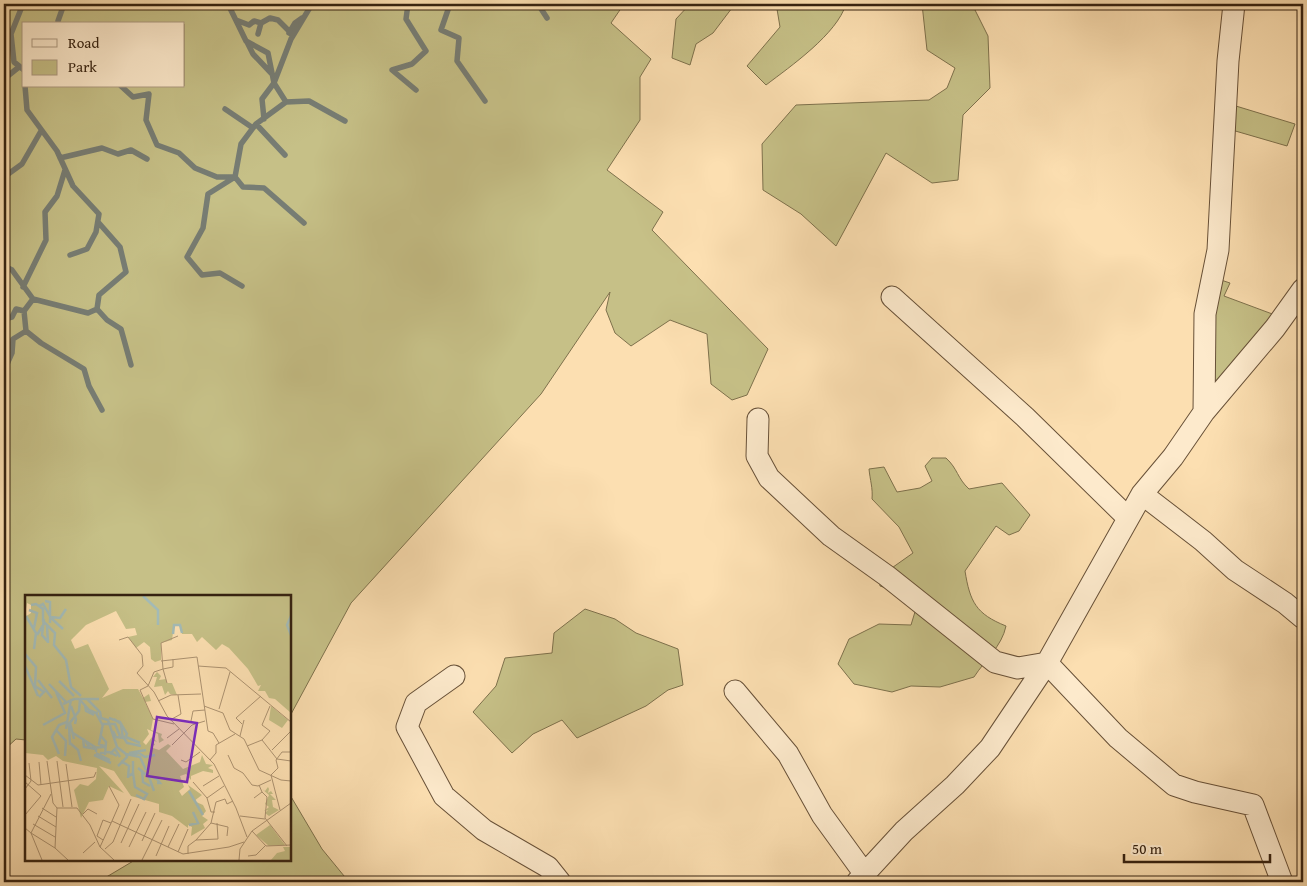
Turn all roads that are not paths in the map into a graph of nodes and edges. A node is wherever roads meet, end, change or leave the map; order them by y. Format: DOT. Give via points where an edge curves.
graph roads {
  1 [pos="1234,4"];
  2 [pos="892,297"];
  3 [pos="1299,304"];
  4 [pos="1204,412"];
  5 [pos="758,419"];
  6 [pos="1142,494"];
  7 [pos="1128,518"];
  8 [pos="1303,618"];
  9 [pos="1047,663"];
  10 [pos="454,676"];
  11 [pos="735,691"];
  12 [pos="860,878"];
  13 [pos="560,882"];
  14 [pos="1282,882"];
  1 -- 4 [label="street" via="1218,250 1204,314"];
  2 -- 7 [label="street" via="1025,417"];
  3 -- 4 [label="street"];
  4 -- 6 [label="street"];
  5 -- 9 [label="street" via="757,456 769,478 831,536 887,576 994,662 1018,668"];
  6 -- 7 [label="street"];
  6 -- 8 [label="street" via="1235,570"];
  7 -- 9 [label="street"];
  9 -- 12 [label="street" via="990,748"];
  9 -- 14 [label="street" via="1118,738 1174,785 1253,805"];
  10 -- 13 [label="street" via="416,703 407,727 420,755 444,796 484,830 548,867"];
  11 -- 12 [label="street" via="788,754"];
}
